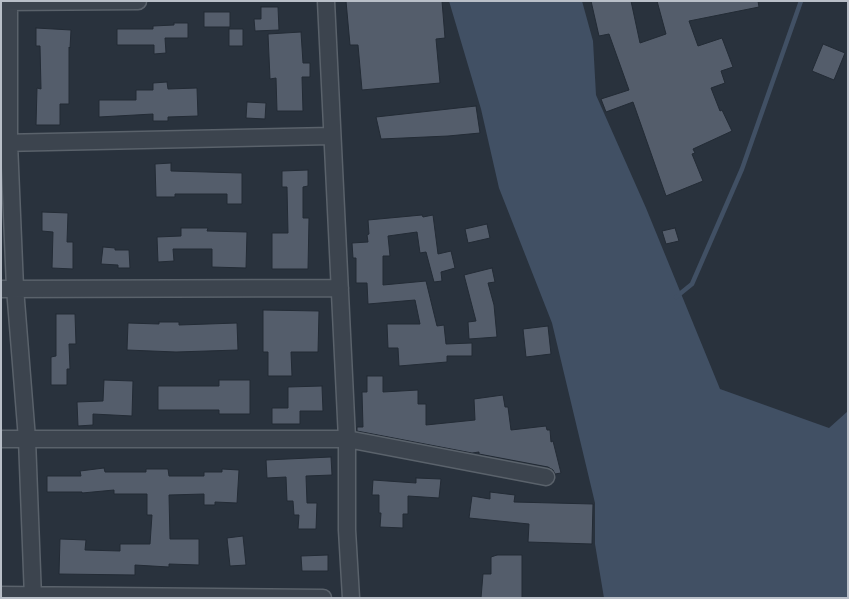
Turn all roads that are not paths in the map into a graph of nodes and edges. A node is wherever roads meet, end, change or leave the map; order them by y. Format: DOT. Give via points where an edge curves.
graph roads {
  1 [pos="138,1"];
  2 [pos="326,1"];
  3 [pos="6,2"];
  4 [pos="331,136"];
  5 [pos="5,143"];
  6 [pos="8,288"];
  7 [pos="340,288"];
  8 [pos="347,438"];
  9 [pos="1,439"];
  10 [pos="27,439"];
  11 [pos="546,477"];
  12 [pos="1,595"];
  13 [pos="33,596"];
  14 [pos="323,598"];
  15 [pos="351,598"];
  1 -- 3 [label="street"];
  2 -- 4 [label="street"];
  3 -- 5 [label="street"];
  4 -- 5 [label="street"];
  4 -- 7 [label="street"];
  5 -- 6 [label="street"];
  6 -- 7 [label="street"];
  6 -- 10 [label="street"];
  7 -- 8 [label="street"];
  8 -- 10 [label="street"];
  8 -- 11 [label="street"];
  8 -- 15 [label="street"];
  9 -- 10 [label="street"];
  10 -- 13 [label="street"];
  12 -- 13 [label="street"];
  13 -- 14 [label="street"];
}
